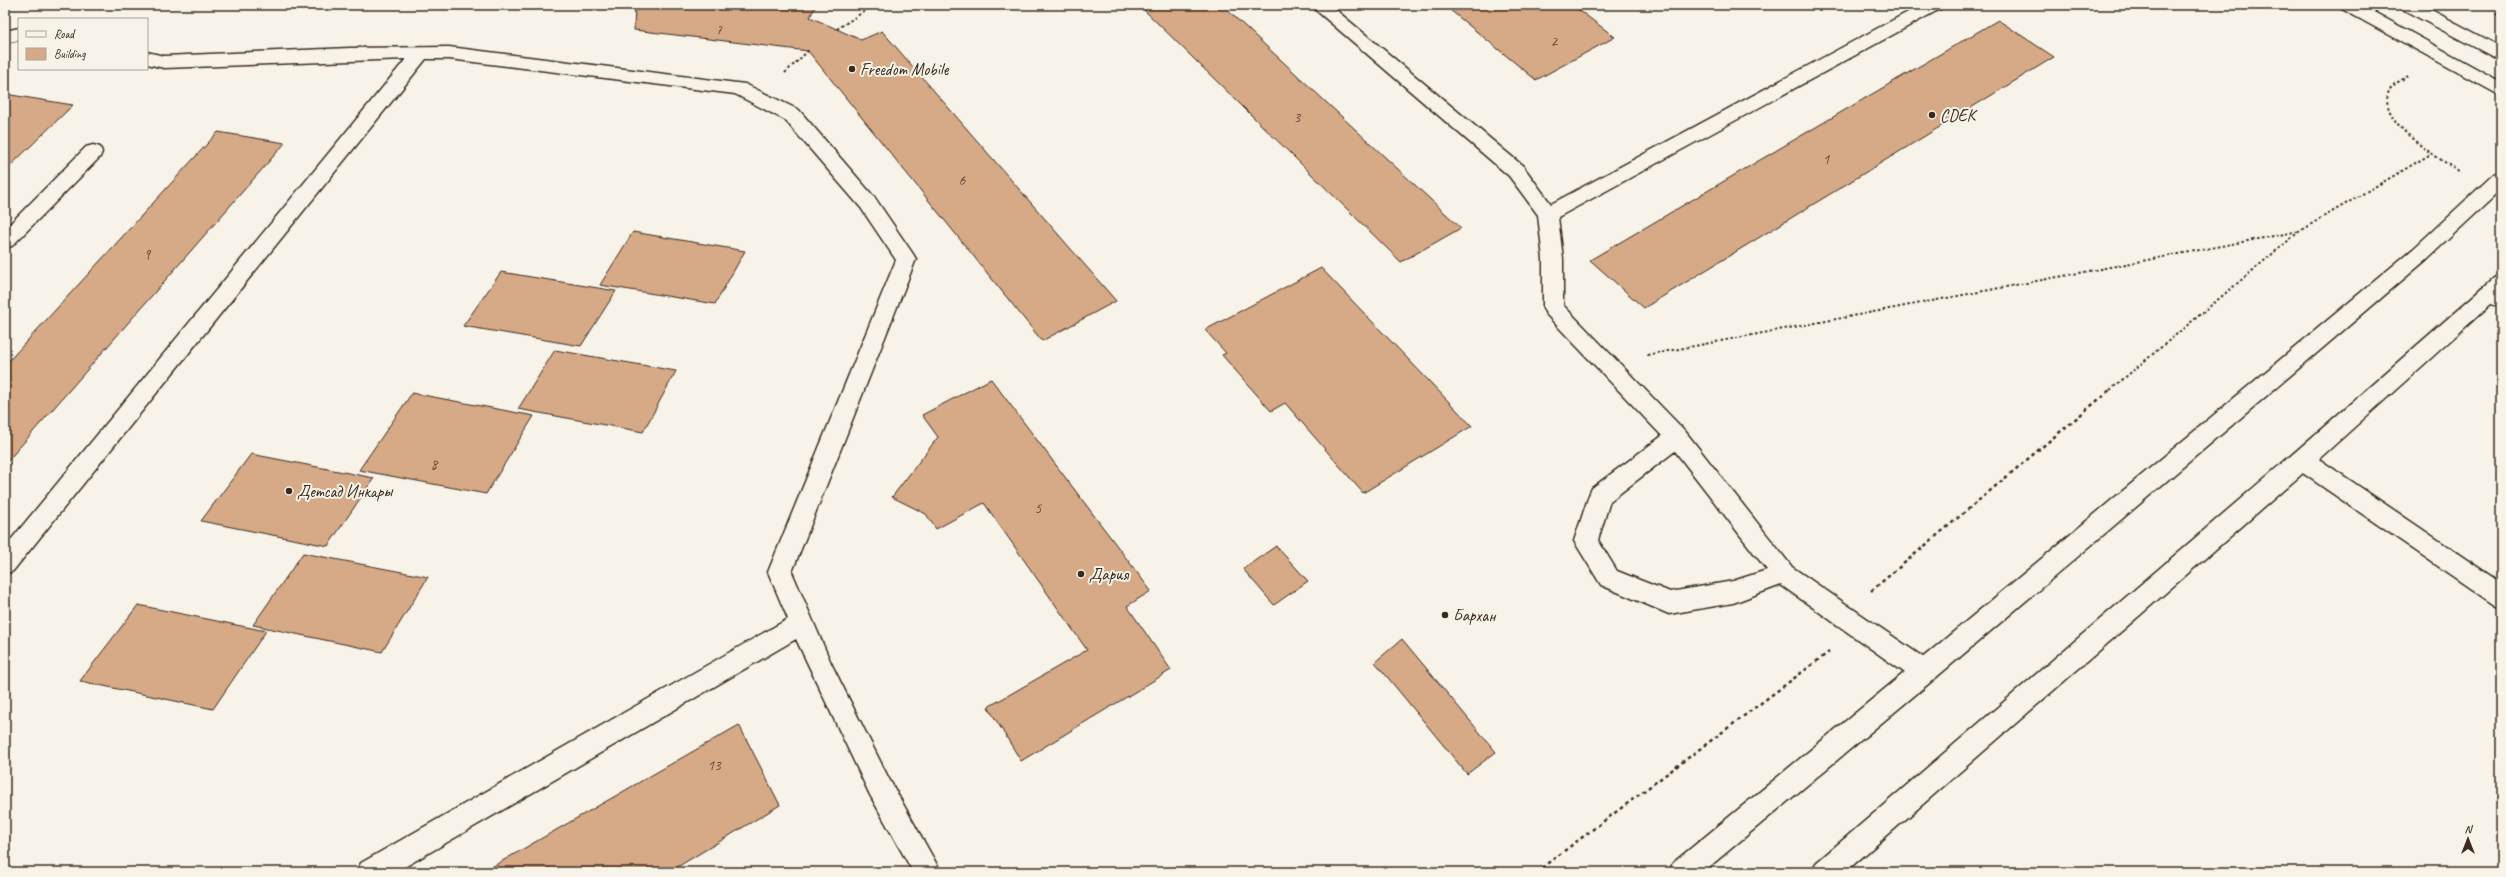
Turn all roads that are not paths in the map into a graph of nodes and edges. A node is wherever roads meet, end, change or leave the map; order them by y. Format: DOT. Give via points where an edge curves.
graph roads {
  1 [pos="1320,5"];
  2 [pos="1934,5"];
  3 [pos="2348,5"];
  4 [pos="2408,5"];
  5 [pos="18,34"];
  6 [pos="5,37"];
  7 [pos="421,53"];
  8 [pos="2501,55"];
  9 [pos="148,58"];
  10 [pos="2501,90"];
  11 [pos="93,152"];
  12 [pos="2495,184"];
  13 [pos="1548,214"];
  14 [pos="5,241"];
  15 [pos="2497,292"];
  16 [pos="1677,437"];
  17 [pos="2302,460"];
  18 [pos="5,564"];
  19 [pos="1784,574"];
  20 [pos="2501,596"];
  21 [pos="802,623"];
  22 [pos="1924,672"];
  23 [pos="370,872"];
  24 [pos="928,872"];
  25 [pos="1682,872"];
  26 [pos="1825,872"];
  1 -- 13 [label="main road" via="1516,171"];
  2 -- 13 [label="main road"];
  3 -- 10 [label="main road"];
  4 -- 8 [label="main road"];
  5 -- 6 [label="main road"];
  7 -- 9 [label="main road" via="164,62"];
  7 -- 18 [label="main road"];
  7 -- 21 [label="main road" via="449,53 739,88 792,114 868,203 906,259 780,572"];
  11 -- 14 [label="main road"];
  12 -- 22 [label="main road" via="2420,254"];
  13 -- 16 [label="main road" via="1553,259 1553,308"];
  15 -- 17 [label="main road"];
  16 -- 19 [label="main road"];
  16 -- 19 [label="main road" via="1600,495 1586,541 1609,578 1669,603 1733,592"];
  17 -- 20 [label="main road"];
  17 -- 26 [label="main road"];
  19 -- 22 [label="main road" via="1862,626"];
  21 -- 23 [label="main road"];
  21 -- 24 [label="main road" via="821,669 879,786"];
  22 -- 25 [label="main road"];
}
